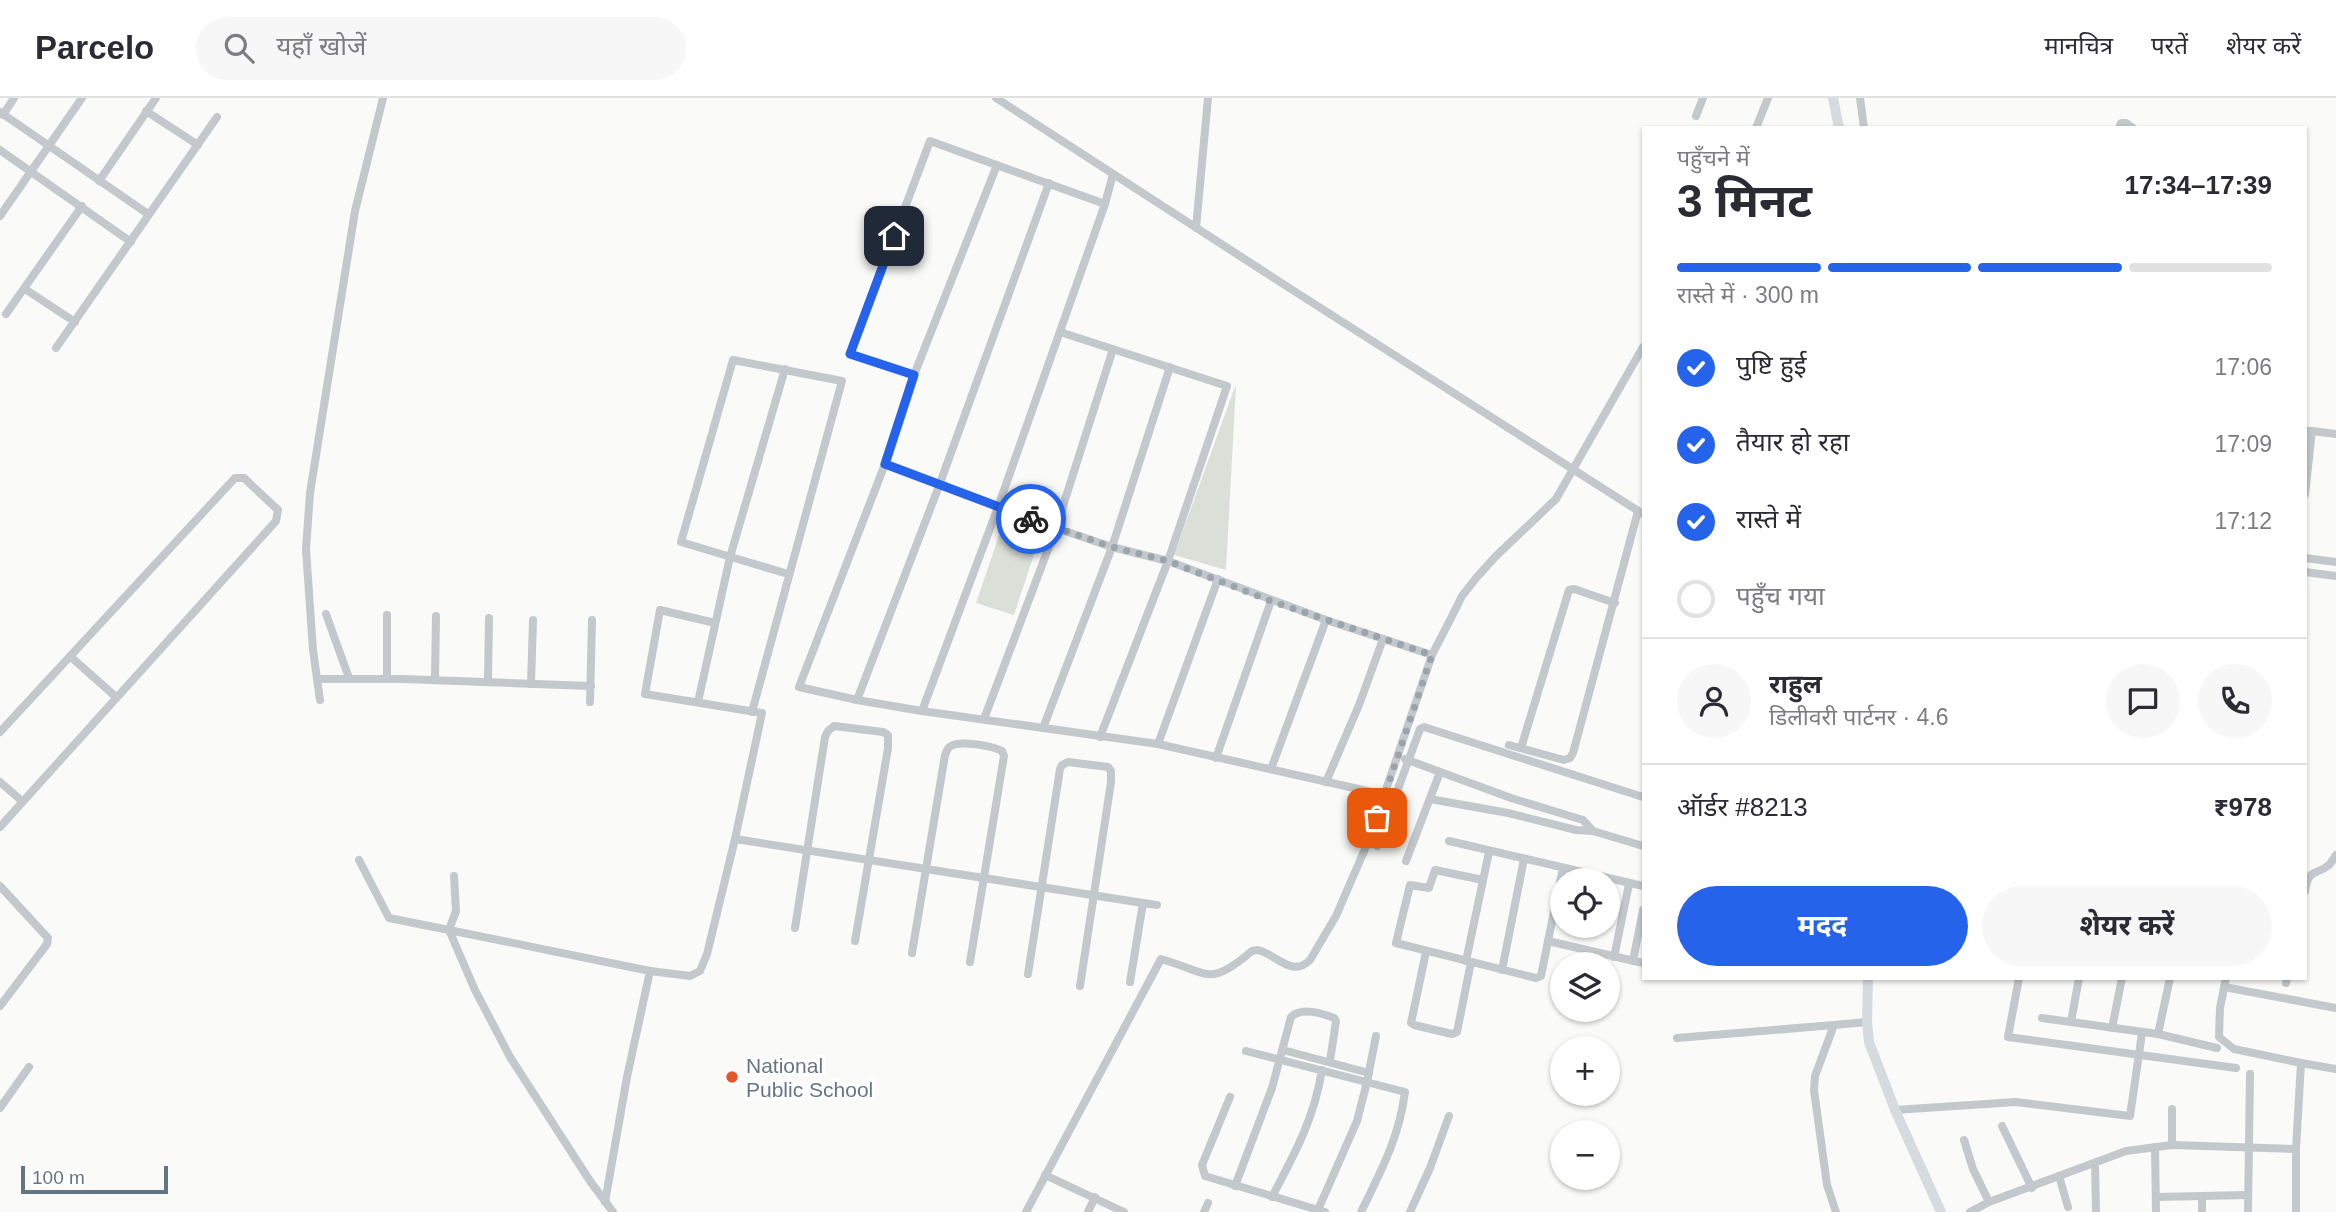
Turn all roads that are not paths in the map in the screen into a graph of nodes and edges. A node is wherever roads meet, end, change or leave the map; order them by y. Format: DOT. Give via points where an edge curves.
graph roads {
  1 [pos="14,98"];
  2 [pos="82,98"];
  3 [pos="156,98"];
  4 [pos="383,98"];
  5 [pos="996,98"];
  6 [pos="1208,98"];
  7 [pos="1703,98"];
  8 [pos="1768,98"];
  9 [pos="1833,98"];
  10 [pos="1860,98"];
  11 [pos="146,111"];
  12 [pos="2,114"];
  13 [pos="1696,116"];
  14 [pos="217,117"];
  15 [pos="1757,126"];
  16 [pos="1839,126"];
  17 [pos="1864,126"];
  18 [pos="50,145"];
  19 [pos="198,145"];
  20 [pos="0,150"];
  21 [pos="997,165"];
  22 [pos="31,170"];
  23 [pos="1113,174"];
  24 [pos="99,181"];
  25 [pos="1049,183"];
  26 [pos="1105,204"];
  27 [pos="82,206"];
  28 [pos="148,214"];
  29 [pos="0,216"];
  30 [pos="1196,228"];
  31 [pos="131,242"];
  32 [pos="25,289"];
  33 [pos="6,314"];
  34 [pos="75,322"];
  35 [pos="1060,332"];
  36 [pos="56,348"];
  37 [pos="1113,349"];
  38 [pos="1642,349"];
  39 [pos="1170,367"];
  40 [pos="785,369"];
  41 [pos="914,375"];
  42 [pos="2308,431"];
  43 [pos="2336,434"];
  44 [pos="2307,452"];
  45 [pos="885,464"];
  46 [pos="1575,469"];
  47 [pos="939,486"];
  48 [pos="998,507"];
  49 [pos="1641,512"];
  50 [pos="1056,528"];
  51 [pos="1112,547"];
  52 [pos="730,557"];
  53 [pos="2307,558"];
  54 [pos="1168,561"];
  55 [pos="2336,562"];
  56 [pos="2307,572"];
  57 [pos="788,574"];
  58 [pos="2336,576"];
  59 [pos="1218,579"];
  60 [pos="1271,601"];
  61 [pos="1615,603"];
  62 [pos="326,614"];
  63 [pos="387,615"];
  64 [pos="436,616"];
  65 [pos="489,618"];
  66 [pos="533,620"];
  67 [pos="592,620"];
  68 [pos="1326,620"];
  69 [pos="715,623"];
  70 [pos="1383,639"];
  71 [pos="1432,655"];
  72 [pos="71,657"];
  73 [pos="349,678"];
  74 [pos="387,678"];
  75 [pos="317,679"];
  76 [pos="435,680"];
  77 [pos="488,682"];
  78 [pos="531,684"];
  79 [pos="591,686"];
  80 [pos="116,697"];
  81 [pos="320,700"];
  82 [pos="856,700"];
  83 [pos="590,702"];
  84 [pos="698,702"];
  85 [pos="922,711"];
  86 [pos="752,712"];
  87 [pos="984,719"];
  88 [pos="1043,728"];
  89 [pos="0,732"];
  90 [pos="1100,737"];
  91 [pos="1158,744"];
  92 [pos="1508,745"];
  93 [pos="1521,748"];
  94 [pos="1397,756"];
  95 [pos="1216,758"];
  96 [pos="1409,761"];
  97 [pos="1271,769"];
  98 [pos="1440,772"];
  99 [pos="0,782"];
  100 [pos="1326,782"];
  101 [pos="1385,794"];
  102 [pos="1642,797"];
  103 [pos="1511,798"];
  104 [pos="1430,799"];
  105 [pos="22,801"];
  106 [pos="1508,813"];
  107 [pos="0,827"];
  108 [pos="1593,831"];
  109 [pos="735,839"];
  110 [pos="1450,841"];
  111 [pos="1377,846"];
  112 [pos="1642,846"];
  113 [pos="808,850"];
  114 [pos="1489,852"];
  115 [pos="2336,855"];
  116 [pos="869,859"];
  117 [pos="1524,859"];
  118 [pos="359,860"];
  119 [pos="1406,862"];
  120 [pos="1563,868"];
  121 [pos="927,870"];
  122 [pos="454,876"];
  123 [pos="985,879"];
  124 [pos="1483,880"];
  125 [pos="2307,880"];
  126 [pos="1620,882"];
  127 [pos="1629,884"];
  128 [pos="0,886"];
  129 [pos="1642,887"];
  130 [pos="1043,888"];
  131 [pos="1093,896"];
  132 [pos="1143,903"];
  133 [pos="1157,905"];
  134 [pos="1642,915"];
  135 [pos="795,928"];
  136 [pos="449,930"];
  137 [pos="1550,931"];
  138 [pos="855,941"];
  139 [pos="1548,941"];
  140 [pos="1426,952"];
  141 [pos="1593,952"];
  142 [pos="1615,952"];
  143 [pos="912,953"];
  144 [pos="1620,958"];
  145 [pos="1633,961"];
  146 [pos="970,962"];
  147 [pos="1468,962"];
  148 [pos="1642,963"];
  149 [pos="1502,970"];
  150 [pos="650,971"];
  151 [pos="1028,974"];
  152 [pos="1868,980"];
  153 [pos="2019,980"];
  154 [pos="2079,980"];
  155 [pos="2122,980"];
  156 [pos="2170,980"];
  157 [pos="1130,982"];
  158 [pos="2225,982"];
  159 [pos="1080,986"];
  160 [pos="0,1006"];
  161 [pos="2336,1009"];
  162 [pos="2042,1018"];
  163 [pos="1867,1022"];
  164 [pos="2071,1022"];
  165 [pos="1834,1025"];
  166 [pos="2112,1028"];
  167 [pos="2142,1033"];
  168 [pos="2158,1034"];
  169 [pos="1376,1036"];
  170 [pos="1677,1038"];
  171 [pos="2217,1048"];
  172 [pos="1283,1050"];
  173 [pos="1247,1051"];
  174 [pos="2139,1056"];
  175 [pos="1280,1061"];
  176 [pos="1330,1061"];
  177 [pos="2301,1063"];
  178 [pos="29,1067"];
  179 [pos="2236,1068"];
  180 [pos="2336,1069"];
  181 [pos="1322,1070"];
  182 [pos="2250,1074"];
  183 [pos="1368,1077"];
  184 [pos="1230,1097"];
  185 [pos="0,1108"];
  186 [pos="2172,1109"];
  187 [pos="1895,1110"];
  188 [pos="1449,1116"];
  189 [pos="2003,1126"];
  190 [pos="1964,1140"];
  191 [pos="2172,1145"];
  192 [pos="2155,1147"];
  193 [pos="2249,1148"];
  194 [pos="2296,1149"];
  195 [pos="2095,1164"];
  196 [pos="1045,1175"];
  197 [pos="2059,1176"];
  198 [pos="1236,1186"];
  199 [pos="2032,1188"];
  200 [pos="2248,1195"];
  201 [pos="2202,1196"];
  202 [pos="1095,1197"];
  203 [pos="1272,1197"];
  204 [pos="2156,1197"];
  205 [pos="605,1202"];
  206 [pos="1989,1202"];
  207 [pos="1208,1203"];
  208 [pos="2068,1207"];
  209 [pos="1320,1211"];
  210 [pos="613,1212"];
  211 [pos="1026,1212"];
  212 [pos="1088,1212"];
  213 [pos="1124,1212"];
  214 [pos="1204,1212"];
  215 [pos="1361,1212"];
  216 [pos="1410,1212"];
  217 [pos="1836,1212"];
  218 [pos="1941,1212"];
  219 [pos="1970,1212"];
  220 [pos="2096,1212"];
  221 [pos="2156,1212"];
  222 [pos="2202,1212"];
  223 [pos="2248,1212"];
  224 [pos="2296,1212"];
  1 -- 12 [label="street"];
  2 -- 18 [label="street"];
  3 -- 11 [label="street"];
  4 -- 75 [label="street" via="355,211 310,493 306,549"];
  5 -- 23 [label="street"];
  6 -- 30 [label="street"];
  7 -- 13 [label="street"];
  8 -- 15 [label="street"];
  9 -- 16 [label="street"];
  10 -- 17 [label="street"];
  11 -- 19 [label="street"];
  11 -- 24 [label="street"];
  12 -- 18 [label="street"];
  14 -- 19 [label="street"];
  18 -- 22 [label="street"];
  18 -- 24 [label="street"];
  19 -- 28 [label="street"];
  20 -- 22 [label="street"];
  21 -- 25 [label="street"];
  21 -- 41 [label="street"];
  21 -- 41 [label="street" via="930,141 850,354"];
  22 -- 27 [label="street"];
  22 -- 29 [label="street"];
  23 -- 26 [label="street"];
  23 -- 30 [label="street"];
  24 -- 28 [label="street"];
  25 -- 26 [label="street"];
  25 -- 47 [label="street"];
  26 -- 35 [label="street"];
  27 -- 31 [label="street"];
  27 -- 32 [label="street"];
  28 -- 31 [label="street"];
  30 -- 46 [label="street"];
  31 -- 34 [label="street"];
  32 -- 33 [label="street"];
  32 -- 34 [label="street"];
  34 -- 36 [label="street"];
  35 -- 37 [label="street"];
  35 -- 48 [label="street"];
  37 -- 39 [label="street"];
  37 -- 50 [label="street"];
  38 -- 46 [label="street"];
  39 -- 51 [label="street"];
  39 -- 54 [label="street" via="1227,386"];
  40 -- 52 [label="street"];
  40 -- 52 [label="street" via="733,360 681,541"];
  40 -- 57 [label="street" via="842,381"];
  41 -- 45 [label="street"];
  42 -- 43 [label="street"];
  42 -- 44 [label="street"];
  45 -- 47 [label="street"];
  45 -- 82 [label="street" via="799,687"];
  46 -- 49 [label="street"];
  46 -- 71 [label="street" via="1556,499 1462,596"];
  47 -- 48 [label="street"];
  47 -- 82 [label="street"];
  48 -- 50 [label="street"];
  48 -- 85 [label="street"];
  49 -- 61 [label="street"];
  50 -- 51 [label="street"];
  50 -- 87 [label="street"];
  51 -- 54 [label="street"];
  51 -- 88 [label="street"];
  52 -- 57 [label="street"];
  52 -- 69 [label="street"];
  53 -- 55 [label="street"];
  54 -- 59 [label="street"];
  54 -- 90 [label="street"];
  56 -- 58 [label="street"];
  57 -- 86 [label="street"];
  59 -- 60 [label="street"];
  59 -- 91 [label="street"];
  60 -- 68 [label="street"];
  60 -- 95 [label="street"];
  61 -- 93 [label="street" via="1570,758"];
  61 -- 93 [label="street" via="1569,590"];
  62 -- 73 [label="street"];
  63 -- 74 [label="street"];
  64 -- 76 [label="street"];
  65 -- 77 [label="street"];
  66 -- 78 [label="street"];
  67 -- 79 [label="street"];
  68 -- 70 [label="street"];
  68 -- 97 [label="street"];
  69 -- 84 [label="street"];
  69 -- 84 [label="street" via="660,610 645,694"];
  70 -- 71 [label="street"];
  70 -- 100 [label="street"];
  71 -- 94 [label="street"];
  72 -- 80 [label="street"];
  72 -- 80 [label="street" via="236,478 244,478 278,510 276,521"];
  72 -- 89 [label="street"];
  73 -- 74 [label="street"];
  73 -- 75 [label="street"];
  74 -- 76 [label="street"];
  75 -- 81 [label="street"];
  76 -- 77 [label="street"];
  77 -- 78 [label="street"];
  78 -- 79 [label="street"];
  79 -- 83 [label="street"];
  80 -- 105 [label="street"];
  82 -- 85 [label="street"];
  84 -- 86 [label="street"];
  85 -- 87 [label="street"];
  86 -- 109 [label="street" via="762,713"];
  87 -- 88 [label="street"];
  88 -- 90 [label="street"];
  90 -- 91 [label="street"];
  91 -- 95 [label="street"];
  92 -- 93 [label="street"];
  94 -- 96 [label="street"];
  94 -- 101 [label="street"];
  95 -- 97 [label="street"];
  96 -- 98 [label="street"];
  96 -- 102 [label="street" via="1420,729 1425,727"];
  96 -- 111 [label="street"];
  97 -- 100 [label="street"];
  98 -- 103 [label="street"];
  98 -- 104 [label="street"];
  99 -- 105 [label="street"];
  100 -- 101 [label="street"];
  101 -- 196 [label="street" via="1347,893 1305,965 1293,968 1258,950 1224,972 1206,975 1161,959"];
  103 -- 106 [label="street"];
  103 -- 108 [label="street" via="1583,820"];
  104 -- 106 [label="street"];
  104 -- 119 [label="street"];
  105 -- 107 [label="street"];
  106 -- 108 [label="street"];
  108 -- 112 [label="street"];
  109 -- 113 [label="street"];
  109 -- 150 [label="street" via="700,971 690,976"];
  110 -- 114 [label="street"];
  113 -- 116 [label="street"];
  113 -- 116 [label="street" via="828,731 834,726 883,732 888,735 888,748"];
  113 -- 135 [label="street"];
  114 -- 117 [label="street"];
  114 -- 124 [label="street"];
  115 -- 125 [label="street"];
  116 -- 121 [label="street"];
  116 -- 138 [label="street"];
  117 -- 120 [label="street"];
  117 -- 149 [label="street"];
  118 -- 136 [label="street" via="389,918"];
  121 -- 123 [label="street"];
  121 -- 123 [label="street" via="948,748 954,744 997,748 1004,756"];
  121 -- 143 [label="street"];
  122 -- 136 [label="street" via="456,911"];
  123 -- 130 [label="street"];
  123 -- 146 [label="street"];
  124 -- 140 [label="street" via="1435,870 1429,888 1410,885 1396,943"];
  124 -- 147 [label="street"];
  126 -- 127 [label="street"];
  127 -- 129 [label="street"];
  127 -- 142 [label="street"];
  128 -- 160 [label="street" via="48,938"];
  130 -- 131 [label="street"];
  130 -- 131 [label="street" via="1062,765 1108,767 1111,776"];
  130 -- 151 [label="street"];
  131 -- 132 [label="street"];
  131 -- 159 [label="street"];
  132 -- 133 [label="street"];
  132 -- 157 [label="street"];
  134 -- 145 [label="street"];
  136 -- 150 [label="street"];
  136 -- 205 [label="street" via="510,1057"];
  137 -- 139 [label="street"];
  139 -- 141 [label="street"];
  139 -- 149 [label="street" via="1538,978"];
  140 -- 147 [label="street"];
  140 -- 147 [label="street" via="1411,1023 1452,1034 1457,1032"];
  144 -- 145 [label="street"];
  145 -- 148 [label="street"];
  147 -- 149 [label="street"];
  150 -- 205 [label="street"];
  152 -- 163 [label="street"];
  153 -- 174 [label="street" via="2008,1037"];
  154 -- 164 [label="street"];
  155 -- 166 [label="street"];
  156 -- 168 [label="street"];
  158 -- 161 [label="street"];
  158 -- 177 [label="street" via="2219,1037 2234,1049"];
  162 -- 164 [label="street"];
  163 -- 165 [label="street"];
  163 -- 187 [label="street" via="1869,1042"];
  164 -- 166 [label="street"];
  165 -- 170 [label="street"];
  165 -- 217 [label="street" via="1814,1090 1827,1185"];
  166 -- 167 [label="street"];
  167 -- 168 [label="street"];
  167 -- 174 [label="street"];
  168 -- 171 [label="street"];
  169 -- 183 [label="street"];
  172 -- 175 [label="street"];
  172 -- 176 [label="street"];
  172 -- 176 [label="street" via="1294,1013 1327,1015 1336,1021"];
  173 -- 175 [label="street"];
  174 -- 179 [label="street"];
  174 -- 187 [label="street" via="2130,1115 2016,1102"];
  175 -- 181 [label="street"];
  175 -- 198 [label="street"];
  176 -- 183 [label="street"];
  177 -- 180 [label="street"];
  177 -- 194 [label="street"];
  178 -- 185 [label="street"];
  181 -- 183 [label="street"];
  181 -- 203 [label="street" via="1313,1113"];
  182 -- 193 [label="street"];
  183 -- 209 [label="street" via="1357,1121"];
  183 -- 215 [label="street" via="1405,1092 1394,1143"];
  184 -- 198 [label="street" via="1202,1170 1205,1176"];
  186 -- 191 [label="street"];
  187 -- 218 [label="street"];
  188 -- 216 [label="street"];
  189 -- 199 [label="street"];
  190 -- 206 [label="street"];
  191 -- 192 [label="street"];
  191 -- 193 [label="street"];
  192 -- 195 [label="street" via="2126,1151"];
  192 -- 204 [label="street"];
  193 -- 194 [label="street"];
  193 -- 200 [label="street"];
  194 -- 224 [label="street"];
  195 -- 197 [label="street"];
  195 -- 220 [label="street"];
  196 -- 202 [label="street"];
  196 -- 211 [label="street"];
  197 -- 199 [label="street"];
  197 -- 208 [label="street"];
  198 -- 203 [label="street"];
  199 -- 206 [label="street"];
  200 -- 201 [label="street"];
  200 -- 223 [label="street"];
  201 -- 204 [label="street"];
  201 -- 222 [label="street"];
  202 -- 212 [label="street"];
  202 -- 213 [label="street"];
  203 -- 209 [label="street"];
  204 -- 221 [label="street"];
  205 -- 210 [label="street"];
  206 -- 219 [label="street"];
  207 -- 214 [label="street"];
}
